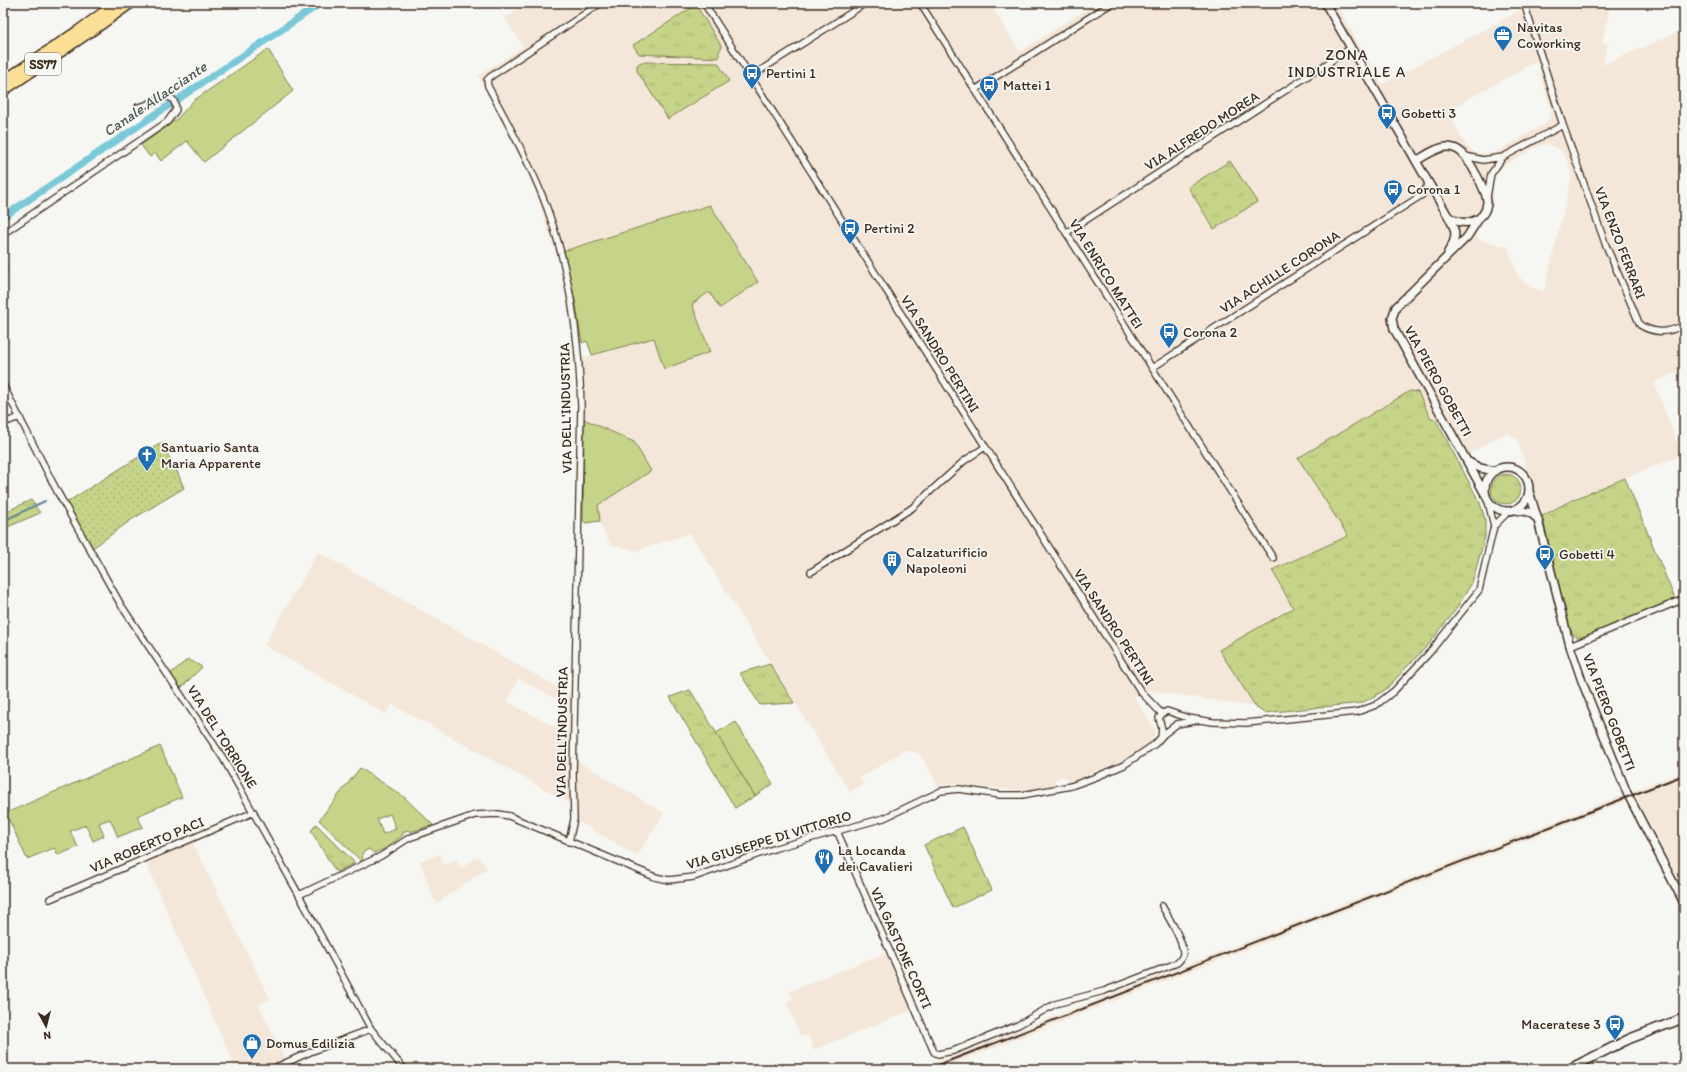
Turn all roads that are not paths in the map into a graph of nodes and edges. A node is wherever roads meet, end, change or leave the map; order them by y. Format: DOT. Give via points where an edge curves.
graph roads {
  1 [pos="116,3"];
  2 [pos="131,3"];
  3 [pos="601,3"];
  4 [pos="704,3"];
  5 [pos="866,3"];
  6 [pos="920,3"];
  7 [pos="1112,3"];
  8 [pos="1325,3"];
  9 [pos="1524,3"];
  10 [pos="93,25"];
  11 [pos="81,34"];
  12 [pos="1351,48"];
  13 [pos="750,77"];
  14 [pos="3,81"];
  15 [pos="975,90"];
  16 [pos="3,91"];
  17 [pos="138,107"];
  18 [pos="1563,125"];
  19 [pos="1465,156"];
  20 [pos="1503,157"];
  21 [pos="1416,161"];
  22 [pos="1429,183"];
  23 [pos="1435,193"];
  24 [pos="1422,195"];
  25 [pos="1487,196"];
  26 [pos="1448,216"];
  27 [pos="1479,218"];
  28 [pos="1066,233"];
  29 [pos="3,234"];
  30 [pos="1444,260"];
  31 [pos="3,268"];
  32 [pos="3,272"];
  33 [pos="1684,325"];
  34 [pos="1152,368"];
  35 [pos="3,385"];
  36 [pos="20,417"];
  37 [pos="3,423"];
  38 [pos="985,447"];
  39 [pos="1467,461"];
  40 [pos="1495,471"];
  41 [pos="1529,491"];
  42 [pos="1485,494"];
  43 [pos="1488,502"];
  44 [pos="1512,511"];
  45 [pos="1538,520"];
  46 [pos="1494,526"];
  47 [pos="1273,558"];
  48 [pos="811,572"];
  49 [pos="1684,599"];
  50 [pos="1570,646"];
  51 [pos="1162,714"];
  52 [pos="1175,714"];
  53 [pos="1200,720"];
  54 [pos="1177,724"];
  55 [pos="1161,726"];
  56 [pos="1169,729"];
  57 [pos="1160,739"];
  58 [pos="254,812"];
  59 [pos="837,831"];
  60 [pos="569,842"];
  61 [pos="299,895"];
  62 [pos="50,899"];
  63 [pos="1684,903"];
  64 [pos="1162,906"];
  65 [pos="1684,1018"];
  66 [pos="371,1029"];
  67 [pos="272,1069"];
  68 [pos="404,1069"];
  69 [pos="1569,1069"];
  1 -- 10 [label="highway, SS77"];
  2 -- 10 [label="highway, SS77"];
  3 -- 60 [label="street, VIA DELL'INDUSTRIA" via="487,80 530,166 544,202 566,270 579,351 581,406 574,819"];
  4 -- 13 [label="street, VIA SANDRO PERTINI"];
  5 -- 13 [label="street"];
  6 -- 15 [label="street, VIA ENRICO MATTEI"];
  7 -- 15 [label="street"];
  8 -- 12 [label="street"];
  9 -- 18 [label="street, VIA ENZO FERRARI"];
  10 -- 11 [label="highway, SS77"];
  11 -- 14 [label="highway, SS77"];
  11 -- 16 [label="highway, SS77"];
  12 -- 21 [label="street"];
  12 -- 28 [label="street, VIA ALFREDO MOREA"];
  13 -- 38 [label="street, VIA SANDRO PERTINI"];
  15 -- 28 [label="street, VIA ENRICO MATTEI"];
  17 -- 29 [label="street" via="150,105 163,97 171,97 176,110 167,122"];
  18 -- 20 [label="street"];
  18 -- 33 [label="street, VIA ENZO FERRARI" via="1605,243 1640,325 1660,332"];
  19 -- 20 [label="street" via="1483,160"];
  19 -- 21 [label="street" via="1447,147"];
  19 -- 25 [label="street"];
  20 -- 25 [label="street" via="1491,174"];
  21 -- 22 [label="street"];
  22 -- 23 [label="street"];
  22 -- 24 [label="street, VIA ACHILLE CORONA"];
  23 -- 24 [label="street, VIA ACHILLE CORONA"];
  23 -- 26 [label="street"];
  24 -- 34 [label="street, VIA ACHILLE CORONA"];
  25 -- 27 [label="street" via="1486,208"];
  26 -- 27 [label="street" via="1462,223"];
  26 -- 30 [label="street" via="1456,233"];
  27 -- 30 [label="street, VIA PIERO GOBETTI" via="1467,237"];
  28 -- 34 [label="street, VIA ENRICO MATTEI"];
  30 -- 39 [label="street, VIA PIERO GOBETTI" via="1396,307 1392,324"];
  31 -- 32 [label="street"];
  34 -- 47 [label="street, VIA ENRICO MATTEI"];
  35 -- 36 [label="street, VIA DEL TORRIONE"];
  36 -- 37 [label="street"];
  36 -- 58 [label="street, VIA DEL TORRIONE" via="58,493 120,605 213,741"];
  38 -- 48 [label="street" via="964,461 912,508"];
  38 -- 51 [label="street, VIA SANDRO PERTINI" via="1141,692"];
  39 -- 40 [label="street" via="1480,468"];
  39 -- 42 [label="street, VIA PIERO GOBETTI"];
  40 -- 41 [label="street" via="1505,467 1516,469 1527,480"];
  40 -- 42 [label="street" via="1487,479"];
  41 -- 44 [label="street" via="1526,500"];
  41 -- 45 [label="street, VIA PIERO GOBETTI"];
  42 -- 43 [label="street"];
  43 -- 44 [label="street" via="1497,509"];
  43 -- 46 [label="street, VIA GIUSEPPE DI VITTORIO"];
  44 -- 45 [label="street" via="1529,512"];
  44 -- 46 [label="street"];
  45 -- 50 [label="street, VIA PIERO GOBETTI"];
  46 -- 53 [label="street, VIA GIUSEPPE DI VITTORIO" via="1481,584 1476,594 1430,652 1394,691 1376,705 1357,712 1261,722"];
  49 -- 50 [label="street"];
  50 -- 63 [label="street, VIA PIERO GOBETTI" via="1627,793"];
  51 -- 52 [label="street, VIA GIUSEPPE DI VITTORIO" via="1167,711"];
  51 -- 55 [label="street" via="1159,721"];
  52 -- 53 [label="street, VIA GIUSEPPE DI VITTORIO"];
  52 -- 54 [label="street"];
  53 -- 54 [label="street, VIA GIUSEPPE DI VITTORIO"];
  54 -- 56 [label="street, VIA GIUSEPPE DI VITTORIO"];
  55 -- 56 [label="street"];
  55 -- 57 [label="street"];
  56 -- 57 [label="street, VIA GIUSEPPE DI VITTORIO"];
  57 -- 59 [label="street, VIA GIUSEPPE DI VITTORIO" via="1148,750 1124,764 1071,786 1022,796 959,790 941,791 884,818"];
  58 -- 61 [label="street, VIA DEL TORRIONE"];
  58 -- 62 [label="street, VIA ROBERTO PACI"];
  59 -- 60 [label="street, VIA GIUSEPPE DI VITTORIO" via="776,848 694,876 669,880 642,872"];
  59 -- 64 [label="street, VIA GASTONE CORTI" via="934,1052 938,1054 953,1051 1018,1025 1055,1004 1104,991 1177,963 1184,954 1182,946"];
  60 -- 61 [label="street, VIA GIUSEPPE DI VITTORIO" via="509,816 476,814 406,839 381,856"];
  61 -- 66 [label="street, VIA DEL TORRIONE"];
  65 -- 69 [label="main road" via="1629,1039"];
  66 -- 67 [label="street"];
  66 -- 68 [label="street, VIA DEL TORRIONE"];
}
